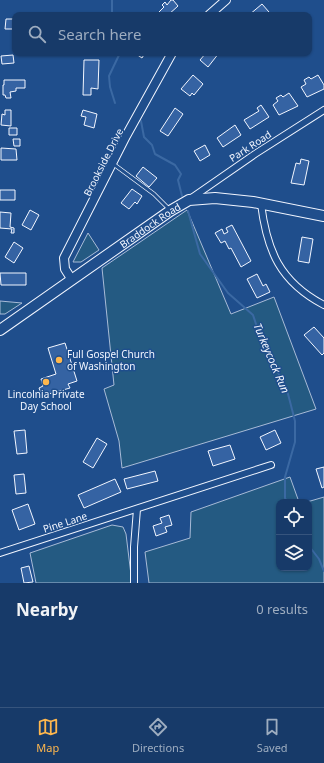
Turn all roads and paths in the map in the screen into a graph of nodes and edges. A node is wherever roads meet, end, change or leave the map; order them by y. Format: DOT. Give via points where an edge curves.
graph roads {
  1 [pos="226,0"];
  2 [pos="212,12"];
  3 [pos="170,56"];
  4 [pos="324,110"];
  5 [pos="112,164"];
  6 [pos="189,200"];
  7 [pos="261,204"];
  8 [pos="170,211"];
  9 [pos="324,216"];
  10 [pos="72,280"];
  11 [pos="324,305"];
  12 [pos="19,317"];
  13 [pos="0,324"];
  14 [pos="0,330"];
  15 [pos="271,465"];
  16 [pos="137,509"];
  17 [pos="0,553"];
  18 [pos="134,583"];
  1 -- 2 [label="street"];
  3 -- 5 [label="street, Brookside Drive"];
  4 -- 6 [label="street, Park Road"];
  5 -- 8 [label="lane" via="154,194"];
  5 -- 10 [label="street, Brookside Drive" via="64,258 65,269"];
  6 -- 7 [label="main road, Braddock Road" via="215,198"];
  6 -- 8 [label="main road, Braddock Road"];
  7 -- 9 [label="main road, Braddock Road"];
  7 -- 11 [label="street" via="266,234 279,264 291,282"];
  8 -- 10 [label="main road, Braddock Road"];
  10 -- 12 [label="main road, Braddock Road"];
  12 -- 13 [label="main road"];
  12 -- 14 [label="main road, Braddock Road"];
  15 -- 16 [label="street, Pine Lane"];
  16 -- 17 [label="street, Pine Lane"];
  16 -- 18 [label="street"];
}
